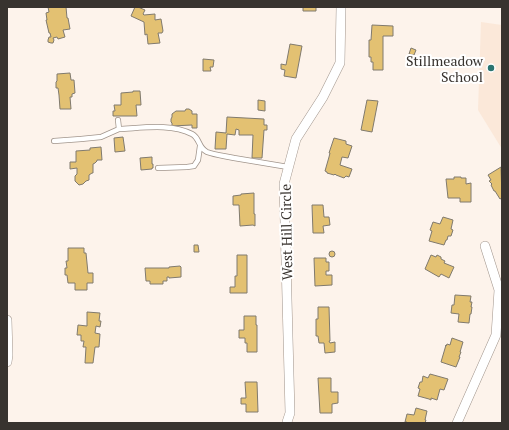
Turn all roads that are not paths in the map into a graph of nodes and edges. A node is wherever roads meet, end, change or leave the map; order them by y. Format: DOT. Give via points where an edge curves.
graph roads {
  1 [pos="341,7"];
  2 [pos="118,120"];
  3 [pos="119,129"];
  4 [pos="54,141"];
  5 [pos="200,146"];
  6 [pos="288,167"];
  7 [pos="158,168"];
  8 [pos="485,246"];
  9 [pos="7,320"];
  10 [pos="7,362"];
  11 [pos="286,422"];
  12 [pos="457,423"];
  1 -- 6 [label="street, West Hill Circle" via="340,63 296,139"];
  2 -- 3 [label="lane"];
  3 -- 4 [label="lane" via="101,137"];
  3 -- 5 [label="lane" via="180,129 193,134"];
  5 -- 6 [label="lane" via="214,153"];
  5 -- 7 [label="lane" via="198,160 194,166"];
  6 -- 11 [label="street, West Hill Circle" via="284,184 290,413"];
  8 -- 12 [label="street" via="498,290 496,335"];
  9 -- 10 [label="street"];
}
